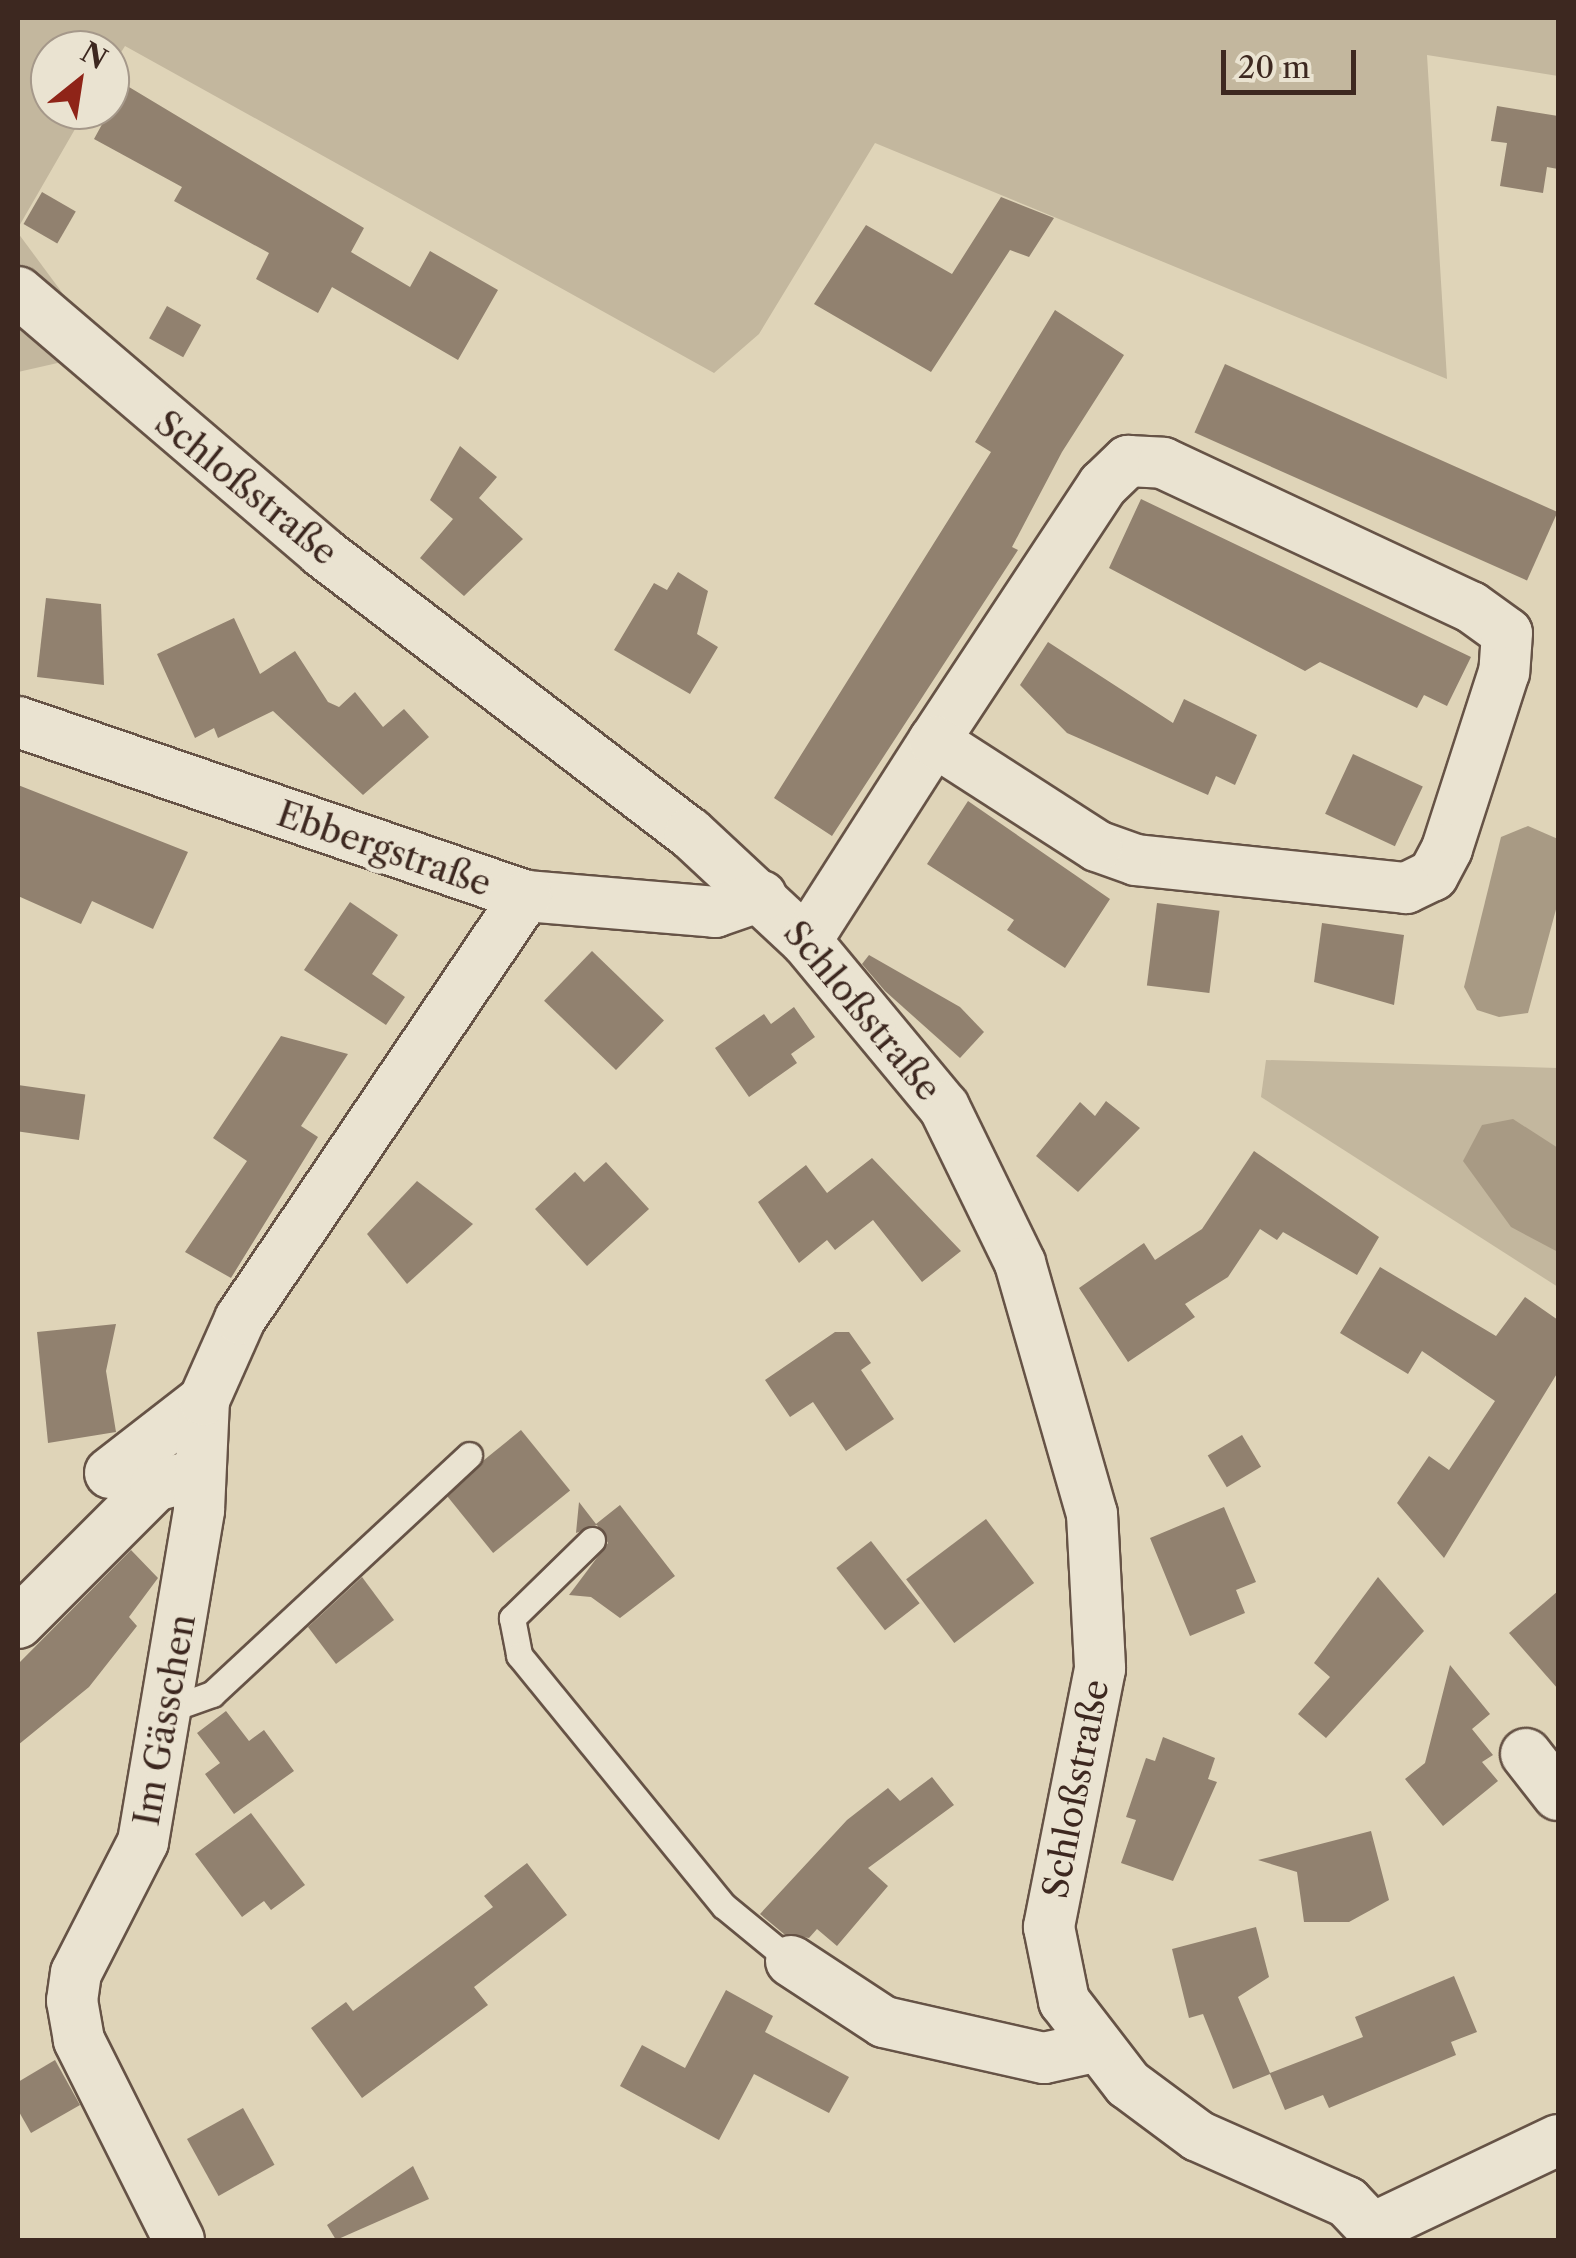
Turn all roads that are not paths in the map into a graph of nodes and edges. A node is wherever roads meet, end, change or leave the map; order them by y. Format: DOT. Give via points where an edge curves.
graph roads {
  1 [pos="18,292"];
  2 [pos="18,722"];
  3 [pos="934,741"];
  4 [pos="526,896"];
  5 [pos="761,896"];
  6 [pos="806,941"];
  7 [pos="204,1400"];
  8 [pos="469,1455"];
  9 [pos="110,1473"];
  10 [pos="199,1474"];
  11 [pos="592,1540"];
  12 [pos="18,1623"];
  13 [pos="170,1710"];
  14 [pos="1526,1754"];
  15 [pos="1558,1796"];
  16 [pos="791,1961"];
  17 [pos="1094,2047"];
  18 [pos="1558,2140"];
  19 [pos="1379,2234"];
  20 [pos="179,2240"];
  1 -- 5 [label="street, Schloßstraße" via="322,552"];
  2 -- 4 [label="street, Ebbergstraße"];
  3 -- 3 [label="street" via="1103,485 1128,461 1180,471 1471,607 1507,633 1504,672 1447,849 1433,875 1406,888 1136,860 1097,846"];
  3 -- 6 [label="street"];
  4 -- 5 [label="street, Ebbergstraße" via="715,912"];
  4 -- 7 [label="street, Im Gässchen" via="240,1320"];
  5 -- 6 [label="street, Schloßstraße"];
  6 -- 17 [label="street, Schloßstraße" via="944,1107 1020,1263 1075,1428 1100,1576 1100,1669 1050,1927 1059,1987"];
  7 -- 9 [label="street, Im Gässchen"];
  7 -- 10 [label="street, Im Gässchen"];
  8 -- 13 [label="lane" via="212,1694"];
  10 -- 12 [label="street" via="155,1486"];
  10 -- 13 [label="street, Im Gässchen"];
  11 -- 16 [label="lane" via="512,1618 519,1655 724,1906"];
  13 -- 20 [label="street, Im Gässchen" via="143,1842 76,1973 72,2001 79,2040"];
  14 -- 15 [label="street"];
  16 -- 17 [label="street" via="884,2022 1044,2058"];
  17 -- 19 [label="street, Schloßstraße" via="1198,2136 1315,2185"];
  18 -- 19 [label="street"];
}
